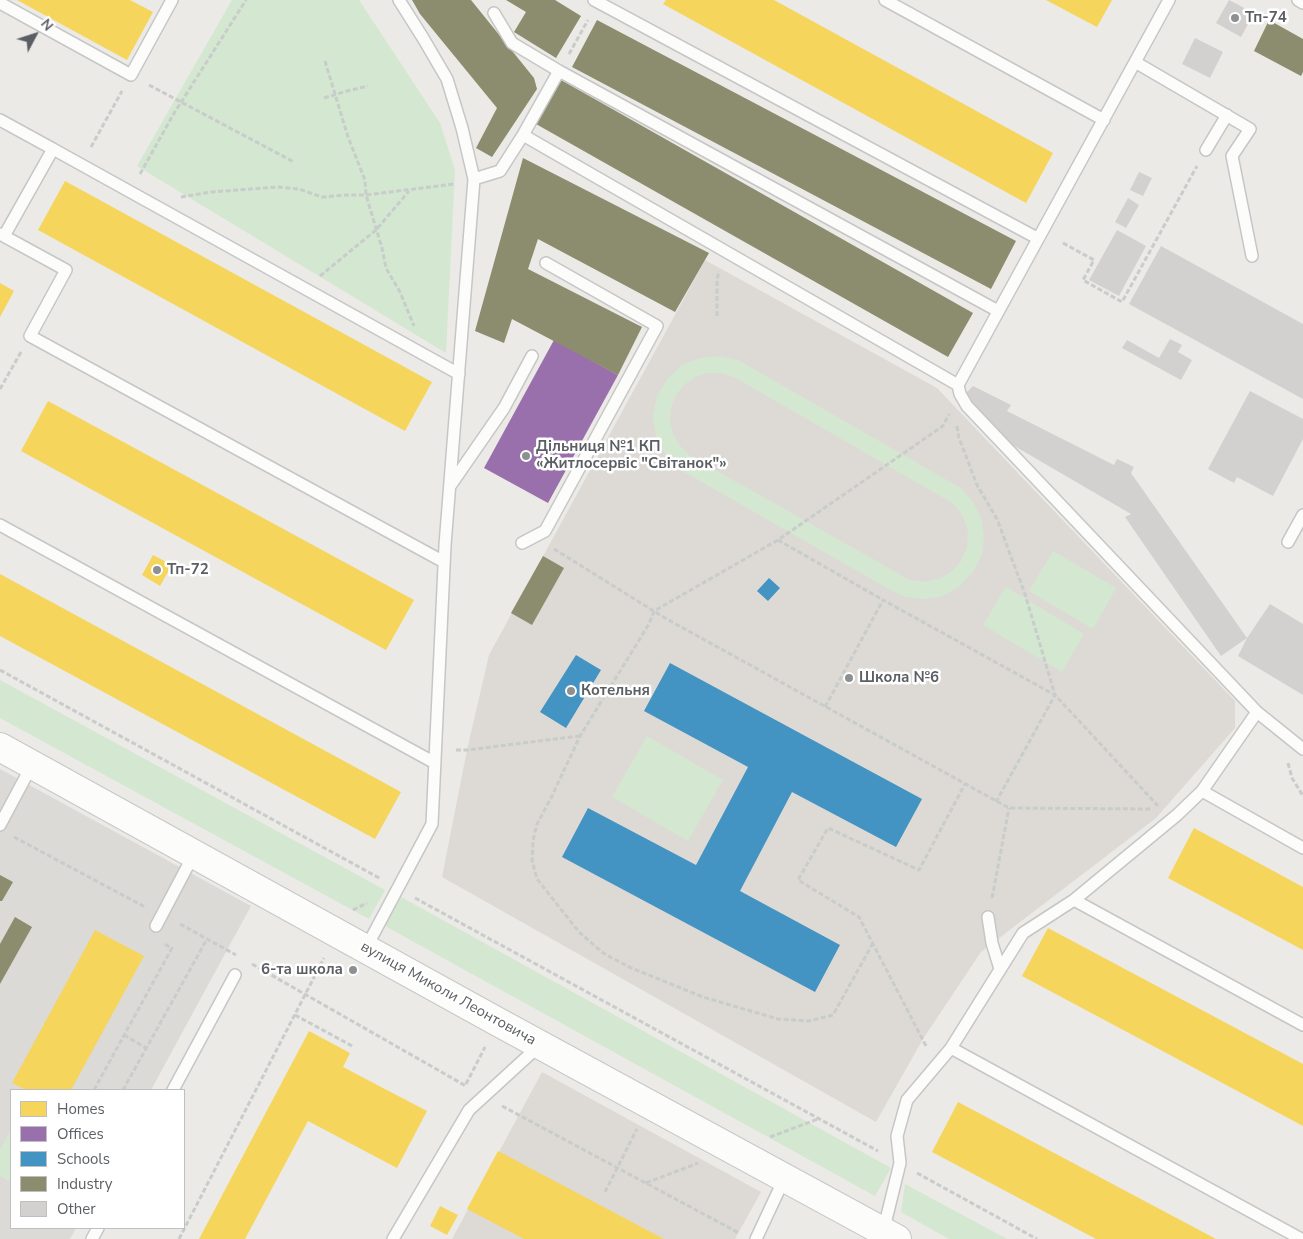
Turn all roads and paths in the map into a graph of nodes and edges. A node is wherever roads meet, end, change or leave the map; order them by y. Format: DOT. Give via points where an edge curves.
graph roads {
  1 [pos="172,0"];
  2 [pos="246,0"];
  3 [pos="399,0"];
  4 [pos="885,0"];
  5 [pos="1169,0"];
  6 [pos="1298,0"];
  7 [pos="596,1"];
  8 [pos="0,3"];
  9 [pos="1303,3"];
  10 [pos="494,13"];
  11 [pos="325,61"];
  12 [pos="1135,62"];
  13 [pos="559,71"];
  14 [pos="130,75"];
  15 [pos="368,86"];
  16 [pos="335,95"];
  17 [pos="324,98"];
  18 [pos="181,103"];
  19 [pos="1227,115"];
  20 [pos="0,120"];
  21 [pos="1104,120"];
  22 [pos="523,135"];
  23 [pos="53,149"];
  24 [pos="1206,150"];
  25 [pos="294,162"];
  26 [pos="81,165"];
  27 [pos="474,180"];
  28 [pos="409,190"];
  29 [pos="130,192"];
  30 [pos="366,195"];
  31 [pos="148,203"];
  32 [pos="376,230"];
  33 [pos="2,235"];
  34 [pos="1037,238"];
  35 [pos="1063,243"];
  36 [pos="1252,256"];
  37 [pos="546,264"];
  38 [pos="719,268"];
  39 [pos="306,289"];
  40 [pos="998,311"];
  41 [pos="717,316"];
  42 [pos="30,336"];
  43 [pos="532,356"];
  44 [pos="430,358"];
  45 [pos="458,374"];
  46 [pos="0,377"];
  47 [pos="6,380"];
  48 [pos="958,385"];
  49 [pos="0,390"];
  50 [pos="950,412"];
  51 [pos="956,422"];
  52 [pos="450,487"];
  53 [pos="1303,515"];
  54 [pos="0,525"];
  55 [pos="778,540"];
  56 [pos="1288,542"];
  57 [pos="522,543"];
  58 [pos="549,546"];
  59 [pos="444,562"];
  60 [pos="883,600"];
  61 [pos="654,611"];
  62 [pos="0,670"];
  63 [pos="1055,696"];
  64 [pos="825,707"];
  65 [pos="1257,712"];
  66 [pos="580,736"];
  67 [pos="1302,746"];
  68 [pos="0,747"];
  69 [pos="435,749"];
  70 [pos="435,762"];
  71 [pos="32,765"];
  72 [pos="965,784"];
  73 [pos="1202,791"];
  74 [pos="996,802"];
  75 [pos="1009,808"];
  76 [pos="0,825"];
  77 [pos="1303,848"];
  78 [pos="194,854"];
  79 [pos="398,888"];
  80 [pos="1074,900"];
  81 [pos="988,917"];
  82 [pos="156,926"];
  83 [pos="207,939"];
  84 [pos="158,940"];
  85 [pos="873,944"];
  86 [pos="366,948"];
  87 [pos="325,956"];
  88 [pos="1000,969"];
  89 [pos="235,976"];
  90 [pos="305,995"];
  91 [pos="295,1014"];
  92 [pos="1303,1024"];
  93 [pos="124,1035"];
  94 [pos="540,1044"];
  95 [pos="354,1047"];
  96 [pos="485,1047"];
  97 [pos="146,1048"];
  98 [pos="951,1048"];
  99 [pos="936,1066"];
  100 [pos="465,1085"];
  101 [pos="95,1089"];
  102 [pos="124,1089"];
  103 [pos="174,1089"];
  104 [pos="483,1096"];
  105 [pos="636,1131"];
  106 [pos="900,1163"];
  107 [pos="618,1168"];
  108 [pos="785,1178"];
  109 [pos="605,1192"];
  110 [pos="185,1226"];
  111 [pos="742,1235"];
  112 [pos="890,1235"];
  113 [pos="393,1239"];
  114 [pos="756,1239"];
  115 [pos="1037,1239"];
  116 [pos="1301,1239"];
  1 -- 14 [label="lane"];
  2 -- 18 [label="path"];
  3 -- 27 [label="lane" via="447,79"];
  4 -- 21 [label="lane"];
  5 -- 12 [label="lane"];
  6 -- 9 [label="lane"];
  7 -- 13 [label="path"];
  7 -- 34 [label="lane"];
  8 -- 14 [label="lane"];
  10 -- 13 [label="lane" via="512,43"];
  11 -- 16 [label="path"];
  12 -- 19 [label="lane"];
  12 -- 21 [label="lane"];
  13 -- 22 [label="lane"];
  13 -- 40 [label="lane"];
  14 -- 18 [label="path"];
  14 -- 26 [label="path"];
  15 -- 16 [label="path"];
  16 -- 17 [label="path"];
  16 -- 30 [label="path" via="365,180"];
  18 -- 25 [label="path"];
  18 -- 29 [label="path"];
  19 -- 24 [label="lane"];
  19 -- 36 [label="lane" via="1250,129 1232,156"];
  20 -- 23 [label="lane"];
  21 -- 34 [label="lane"];
  22 -- 27 [label="lane" via="500,171"];
  22 -- 48 [label="lane"];
  23 -- 26 [label="lane"];
  23 -- 33 [label="lane"];
  24 -- 35 [label="path" via="1122,302 1083,280 1094,260"];
  26 -- 29 [label="lane"];
  27 -- 28 [label="path"];
  27 -- 45 [label="lane"];
  28 -- 30 [label="path"];
  28 -- 32 [label="path"];
  29 -- 31 [label="lane"];
  30 -- 31 [label="path" via="322,197 299,189 278,187 211,192"];
  30 -- 32 [label="path"];
  31 -- 39 [label="lane"];
  32 -- 39 [label="path"];
  32 -- 44 [label="path" via="386,268"];
  33 -- 42 [label="lane" via="66,270"];
  34 -- 40 [label="lane"];
  37 -- 57 [label="lane" via="657,326 545,531"];
  38 -- 41 [label="path"];
  39 -- 44 [label="lane"];
  40 -- 48 [label="lane"];
  42 -- 47 [label="path"];
  42 -- 59 [label="lane"];
  43 -- 52 [label="lane" via="504,408"];
  44 -- 45 [label="lane"];
  45 -- 52 [label="lane"];
  46 -- 47 [label="path"];
  47 -- 49 [label="path"];
  48 -- 65 [label="lane" via="967,406"];
  50 -- 55 [label="path" via="942,426"];
  51 -- 63 [label="path" via="977,485 997,519 1021,585"];
  52 -- 59 [label="lane"];
  53 -- 56 [label="lane"];
  54 -- 70 [label="lane"];
  55 -- 60 [label="path"];
  55 -- 61 [label="path"];
  58 -- 61 [label="path"];
  59 -- 69 [label="lane"];
  60 -- 63 [label="path"];
  60 -- 64 [label="path"];
  61 -- 64 [label="path"];
  61 -- 66 [label="path"];
  62 -- 79 [label="path"];
  63 -- 74 [label="path"];
  63 -- 75 [label="path" via="1162,811 1150,808"];
  64 -- 72 [label="path"];
  65 -- 67 [label="lane"];
  65 -- 73 [label="lane"];
  66 -- 69 [label="path" via="467,750"];
  66 -- 85 [label="path" via="538,824 532,860 537,879 579,932 603,953 628,968 703,997 778,1019 809,1021 832,1015"];
  68 -- 71 [label="street, вулиця Миколи Леонтовича"];
  69 -- 70 [label="lane"];
  70 -- 79 [label="lane" via="432,824"];
  71 -- 76 [label="lane"];
  71 -- 78 [label="street, вулиця Миколи Леонтовича"];
  72 -- 74 [label="path"];
  72 -- 85 [label="path" via="919,870 828,828 798,880 859,916"];
  73 -- 77 [label="lane"];
  73 -- 80 [label="lane"];
  74 -- 75 [label="path"];
  75 -- 81 [label="path"];
  78 -- 82 [label="lane"];
  78 -- 86 [label="street, вулиця Миколи Леонтовича"];
  79 -- 86 [label="lane"];
  79 -- 106 [label="path"];
  80 -- 88 [label="lane" via="1023,933"];
  80 -- 92 [label="lane"];
  81 -- 88 [label="lane"];
  83 -- 97 [label="path"];
  84 -- 93 [label="path" via="172,948"];
  85 -- 99 [label="path"];
  86 -- 94 [label="street, вулиця Миколи Леонтовича"];
  87 -- 90 [label="path"];
  88 -- 98 [label="lane"];
  89 -- 103 [label="lane"];
  90 -- 91 [label="path"];
  90 -- 100 [label="path"];
  91 -- 95 [label="path"];
  91 -- 110 [label="path"];
  93 -- 97 [label="path"];
  93 -- 101 [label="path"];
  94 -- 104 [label="lane"];
  94 -- 108 [label="street, вулиця Миколи Леонтовича"];
  96 -- 100 [label="path"];
  97 -- 102 [label="path"];
  98 -- 99 [label="lane"];
  98 -- 116 [label="lane"];
  99 -- 106 [label="lane" via="907,1100 897,1136"];
  100 -- 104 [label="path"];
  104 -- 107 [label="path"];
  104 -- 113 [label="lane" via="469,1110"];
  105 -- 107 [label="path"];
  106 -- 112 [label="lane"];
  106 -- 115 [label="path"];
  107 -- 109 [label="path"];
  107 -- 111 [label="path"];
  108 -- 112 [label="street, вулиця Миколи Леонтовича"];
  108 -- 114 [label="lane"];
}
